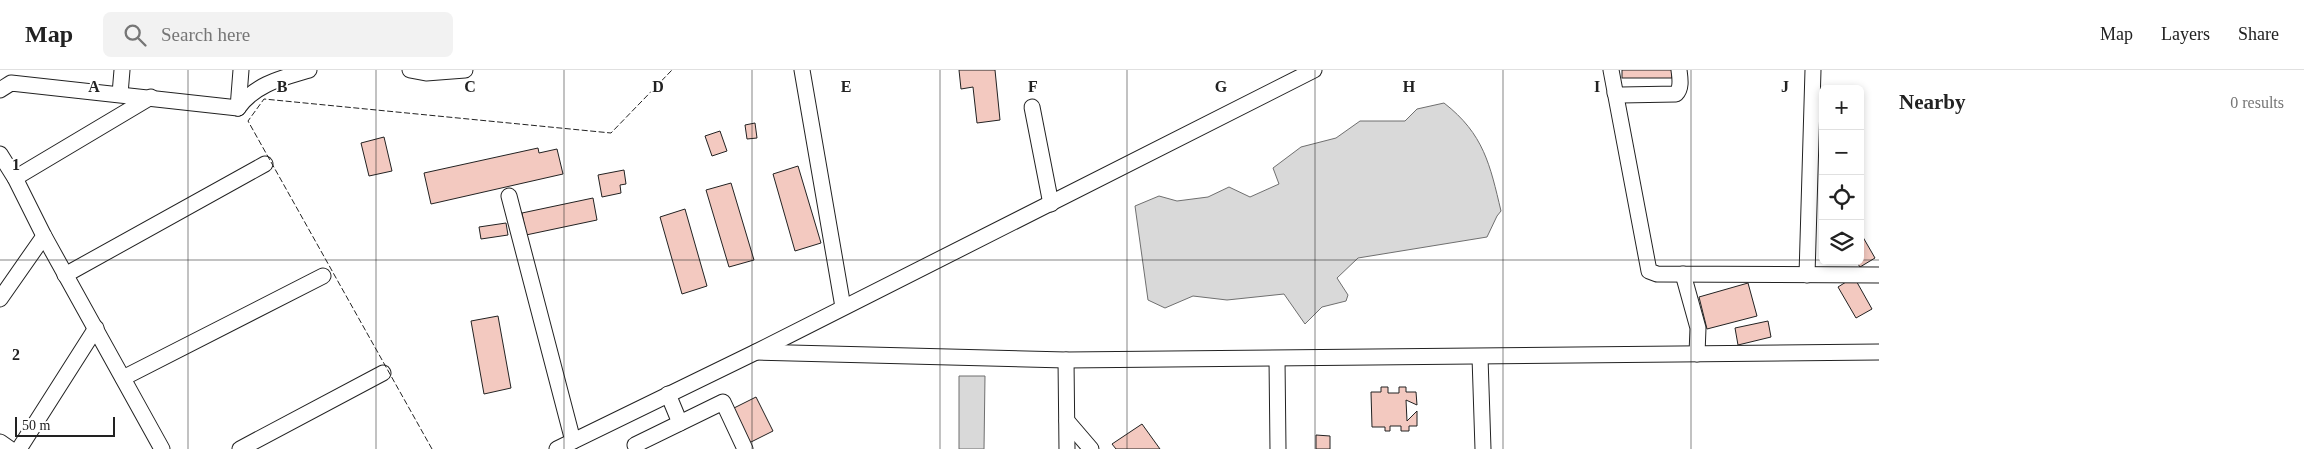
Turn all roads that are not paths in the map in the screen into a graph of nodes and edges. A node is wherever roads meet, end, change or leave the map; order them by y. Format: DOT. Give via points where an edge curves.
graph roads {
  1 [pos="122,70"];
  2 [pos="241,70"];
  3 [pos="309,70"];
  4 [pos="410,70"];
  5 [pos="465,70"];
  6 [pos="802,70"];
  7 [pos="1314,70"];
  8 [pos="1611,70"];
  9 [pos="1679,70"];
  10 [pos="1813,70"];
  11 [pos="8,81"];
  12 [pos="1615,93"];
  13 [pos="120,94"];
  14 [pos="151,97"];
  15 [pos="1032,107"];
  16 [pos="238,108"];
  17 [pos="0,154"];
  18 [pos="264,164"];
  19 [pos="15,178"];
  20 [pos="509,196"];
  21 [pos="1051,204"];
  22 [pos="44,236"];
  23 [pos="1683,274"];
  24 [pos="65,275"];
  25 [pos="1807,275"];
  26 [pos="323,276"];
  27 [pos="1879,276"];
  28 [pos="0,299"];
  29 [pos="843,307"];
  30 [pos="96,328"];
  31 [pos="756,352"];
  32 [pos="1879,352"];
  33 [pos="1697,354"];
  34 [pos="1480,357"];
  35 [pos="1277,359"];
  36 [pos="1066,360"];
  37 [pos="383,373"];
  38 [pos="123,378"];
  39 [pos="668,394"];
  40 [pos="1067,421"];
  41 [pos="680,423"];
  42 [pos="573,441"];
  43 [pos="0,442"];
  44 [pos="10,449"];
  45 [pos="19,449"];
  46 [pos="162,449"];
  47 [pos="240,449"];
  48 [pos="557,449"];
  49 [pos="636,449"];
  50 [pos="745,449"];
  51 [pos="1067,449"];
  52 [pos="1091,449"];
  53 [pos="1278,449"];
  54 [pos="1483,449"];
  1 -- 13 [label="street"];
  2 -- 16 [label="street"];
  3 -- 16 [label="street" via="273,80 246,97"];
  4 -- 5 [label="street" via="426,73"];
  6 -- 29 [label="street"];
  7 -- 21 [label="street"];
  8 -- 12 [label="street"];
  9 -- 12 [label="street" via="1679,91 1676,94"];
  10 -- 25 [label="street"];
  11 -- 13 [label="street"];
  12 -- 23 [label="street" via="1649,271"];
  13 -- 14 [label="street"];
  14 -- 16 [label="street"];
  14 -- 19 [label="street"];
  15 -- 21 [label="street"];
  17 -- 19 [label="street"];
  18 -- 24 [label="street"];
  19 -- 22 [label="street"];
  20 -- 42 [label="street"];
  21 -- 29 [label="street"];
  22 -- 24 [label="street"];
  22 -- 28 [label="street"];
  23 -- 25 [label="street"];
  23 -- 33 [label="street" via="1698,328"];
  24 -- 30 [label="street"];
  25 -- 27 [label="street"];
  26 -- 38 [label="street"];
  29 -- 31 [label="street"];
  30 -- 38 [label="street"];
  30 -- 45 [label="street"];
  31 -- 36 [label="street"];
  31 -- 39 [label="street"];
  32 -- 33 [label="street"];
  33 -- 34 [label="street"];
  34 -- 35 [label="street"];
  34 -- 54 [label="street"];
  35 -- 36 [label="street"];
  35 -- 53 [label="street"];
  36 -- 40 [label="street"];
  37 -- 47 [label="street"];
  38 -- 46 [label="street"];
  39 -- 41 [label="street"];
  39 -- 42 [label="street"];
  40 -- 51 [label="street"];
  40 -- 52 [label="street"];
  41 -- 49 [label="street" via="634,445"];
  41 -- 50 [label="street" via="723,402"];
  42 -- 48 [label="street"];
  43 -- 44 [label="street"];
}
